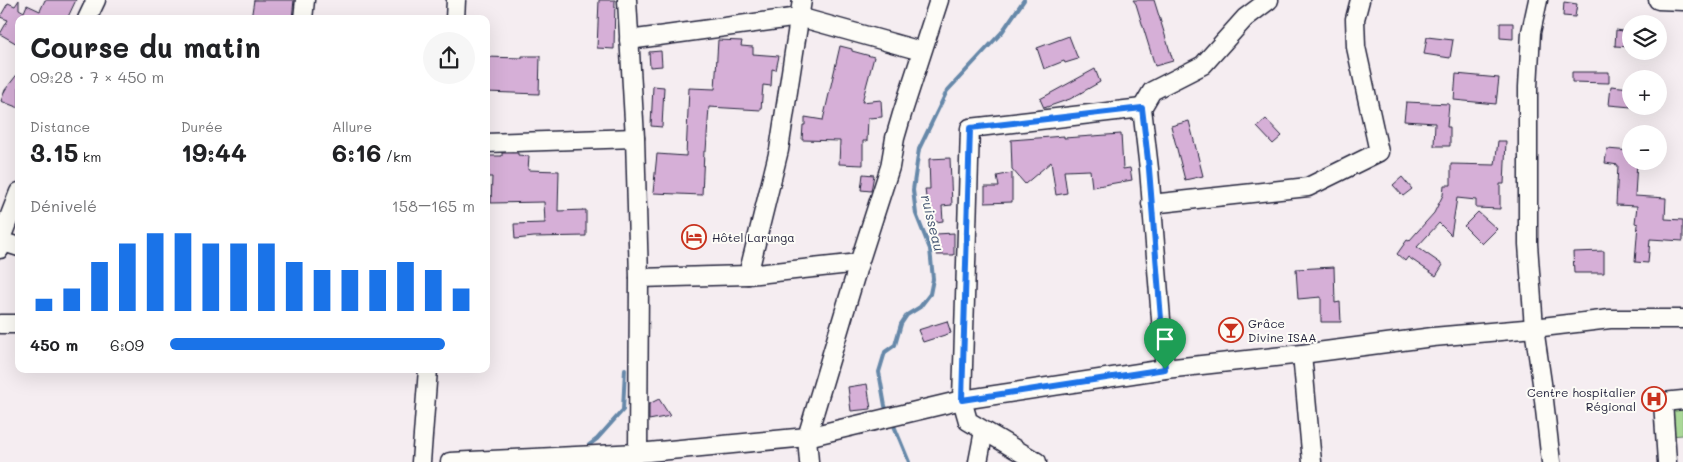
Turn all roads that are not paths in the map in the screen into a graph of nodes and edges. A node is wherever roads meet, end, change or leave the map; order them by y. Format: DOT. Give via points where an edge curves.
graph roads {
  1 [pos="96,0"];
  2 [pos="304,0"];
  3 [pos="456,0"];
  4 [pos="628,0"];
  5 [pos="802,0"];
  6 [pos="939,0"];
  7 [pos="1269,0"];
  8 [pos="1360,0"];
  9 [pos="1538,0"];
  10 [pos="1658,0"];
  11 [pos="1683,1"];
  12 [pos="89,15"];
  13 [pos="303,15"];
  14 [pos="455,15"];
  15 [pos="798,17"];
  16 [pos="629,40"];
  17 [pos="921,51"];
  18 [pos="1142,108"];
  19 [pos="636,138"];
  20 [pos="490,143"];
  21 [pos="15,202"];
  22 [pos="1151,204"];
  23 [pos="0,241"];
  24 [pos="15,246"];
  25 [pos="0,249"];
  26 [pos="859,263"];
  27 [pos="748,275"];
  28 [pos="639,278"];
  29 [pos="1683,319"];
  30 [pos="0,324"];
  31 [pos="15,324"];
  32 [pos="1534,328"];
  33 [pos="1302,354"];
  34 [pos="1165,369"];
  35 [pos="426,373"];
  36 [pos="962,400"];
  37 [pos="1683,400"];
  38 [pos="984,431"];
  39 [pos="807,437"];
  40 [pos="638,453"];
  41 [pos="562,460"];
  42 [pos="421,462"];
  43 [pos="450,462"];
  44 [pos="809,462"];
  45 [pos="978,462"];
  46 [pos="1037,462"];
  47 [pos="1312,462"];
  48 [pos="1551,462"];
  49 [pos="1667,462"];
  1 -- 12 [label="street"];
  2 -- 13 [label="street"];
  3 -- 14 [label="street"];
  4 -- 16 [label="street"];
  5 -- 15 [label="street"];
  6 -- 17 [label="street"];
  7 -- 18 [label="street" via="1245,18 1203,65 1152,91"];
  8 -- 22 [label="street" via="1355,19 1356,47 1379,152 1308,187"];
  9 -- 32 [label="street" via="1531,32 1528,87 1528,244"];
  10 -- 11 [label="street"];
  15 -- 16 [label="street"];
  15 -- 17 [label="street"];
  15 -- 27 [label="street" via="778,150"];
  16 -- 19 [label="street"];
  17 -- 26 [label="street" via="894,138 890,167"];
  18 -- 22 [label="street"];
  18 -- 36 [label="street" via="970,128"];
  19 -- 20 [label="street"];
  19 -- 28 [label="street"];
  21 -- 23 [label="street"];
  22 -- 34 [label="street"];
  23 -- 24 [label="street"];
  23 -- 25 [label="street"];
  26 -- 27 [label="street"];
  26 -- 39 [label="street"];
  27 -- 28 [label="street"];
  28 -- 40 [label="street"];
  29 -- 32 [label="street" via="1610,319"];
  30 -- 31 [label="street"];
  32 -- 33 [label="street"];
  32 -- 48 [label="street"];
  33 -- 34 [label="street"];
  33 -- 47 [label="street"];
  34 -- 36 [label="street"];
  35 -- 42 [label="street"];
  36 -- 38 [label="street" via="968,421"];
  36 -- 39 [label="street"];
  37 -- 49 [label="street" via="1663,402"];
  38 -- 45 [label="street"];
  38 -- 46 [label="street"];
  39 -- 40 [label="street"];
  39 -- 44 [label="street"];
  40 -- 41 [label="street"];
  41 -- 43 [label="street"];
}
